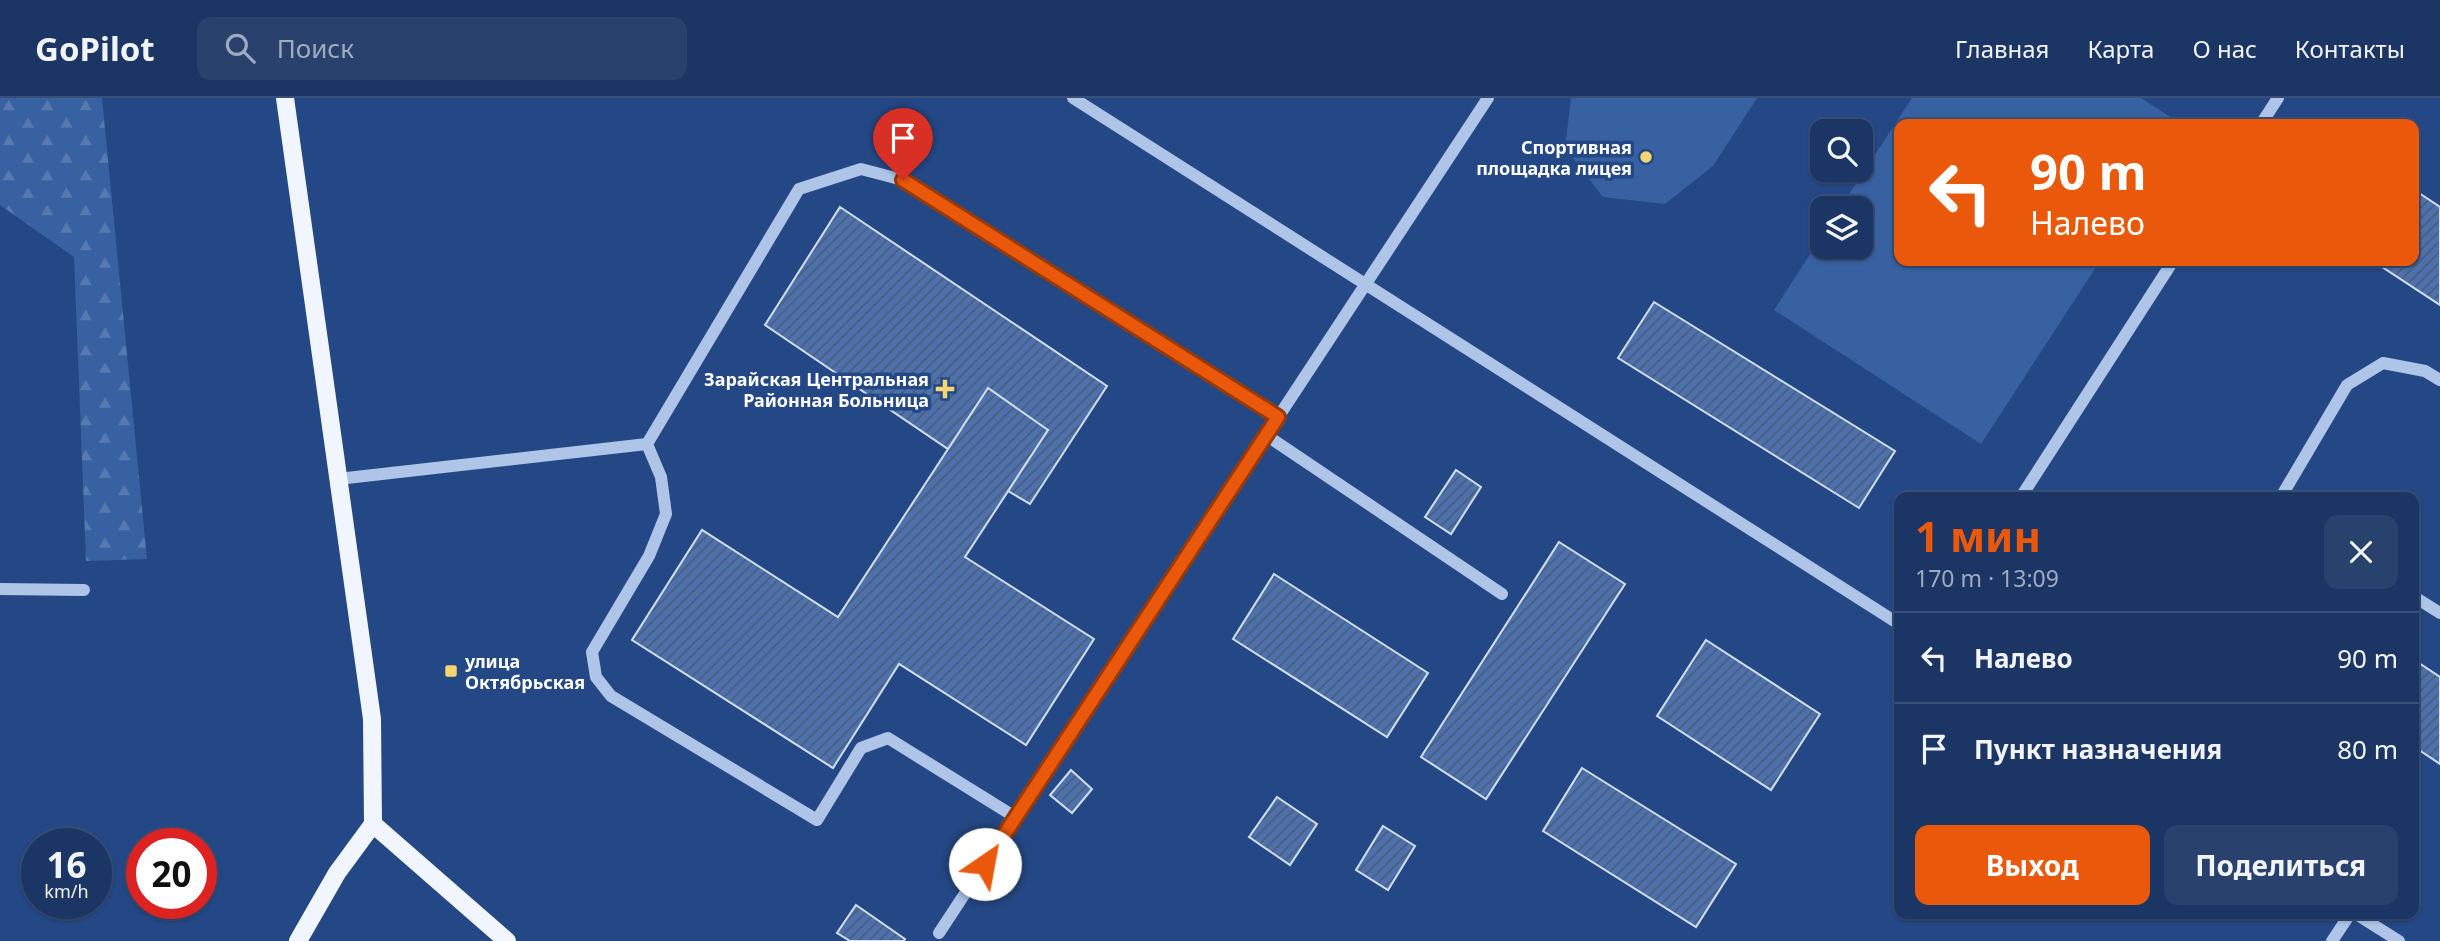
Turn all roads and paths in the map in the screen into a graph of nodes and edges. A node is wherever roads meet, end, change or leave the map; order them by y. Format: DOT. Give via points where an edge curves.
graph roads {
  1 [pos="285,98"];
  2 [pos="1073,98"];
  3 [pos="1488,98"];
  4 [pos="2277,98"];
  5 [pos="2264,119"];
  6 [pos="2170,266"];
  7 [pos="1366,284"];
  8 [pos="2440,380"];
  9 [pos="1278,417"];
  10 [pos="1266,435"];
  11 [pos="647,444"];
  12 [pos="338,479"];
  13 [pos="2024,492"];
  14 [pos="2284,492"];
  15 [pos="0,589"];
  16 [pos="84,590"];
  17 [pos="1502,594"];
  18 [pos="2419,600"];
  19 [pos="2440,613"];
  20 [pos="1894,621"];
  21 [pos="1015,817"];
  22 [pos="373,824"];
  23 [pos="2347,919"];
  24 [pos="2364,919"];
  25 [pos="939,933"];
  26 [pos="298,941"];
  27 [pos="507,941"];
  28 [pos="2332,941"];
  29 [pos="2399,941"];
  1 -- 12 [label="main road"];
  2 -- 7 [label="street"];
  3 -- 7 [label="street"];
  4 -- 5 [label="street"];
  6 -- 13 [label="street"];
  7 -- 9 [label="street"];
  7 -- 20 [label="street"];
  8 -- 14 [label="street" via="2425,371 2383,363 2347,385"];
  9 -- 10 [label="street"];
  9 -- 11 [label="street" via="903,180 861,169 799,190"];
  10 -- 17 [label="street"];
  10 -- 21 [label="street"];
  11 -- 12 [label="street"];
  11 -- 21 [label="street" via="661,477 666,514 649,556 592,652 596,677 611,696 817,820 861,748 888,738"];
  12 -- 22 [label="main road" via="372,719"];
  15 -- 16 [label="street"];
  18 -- 19 [label="street"];
  21 -- 25 [label="street"];
  22 -- 26 [label="main road" via="337,873"];
  22 -- 27 [label="main road"];
  23 -- 28 [label="street"];
  24 -- 29 [label="street"];
}
